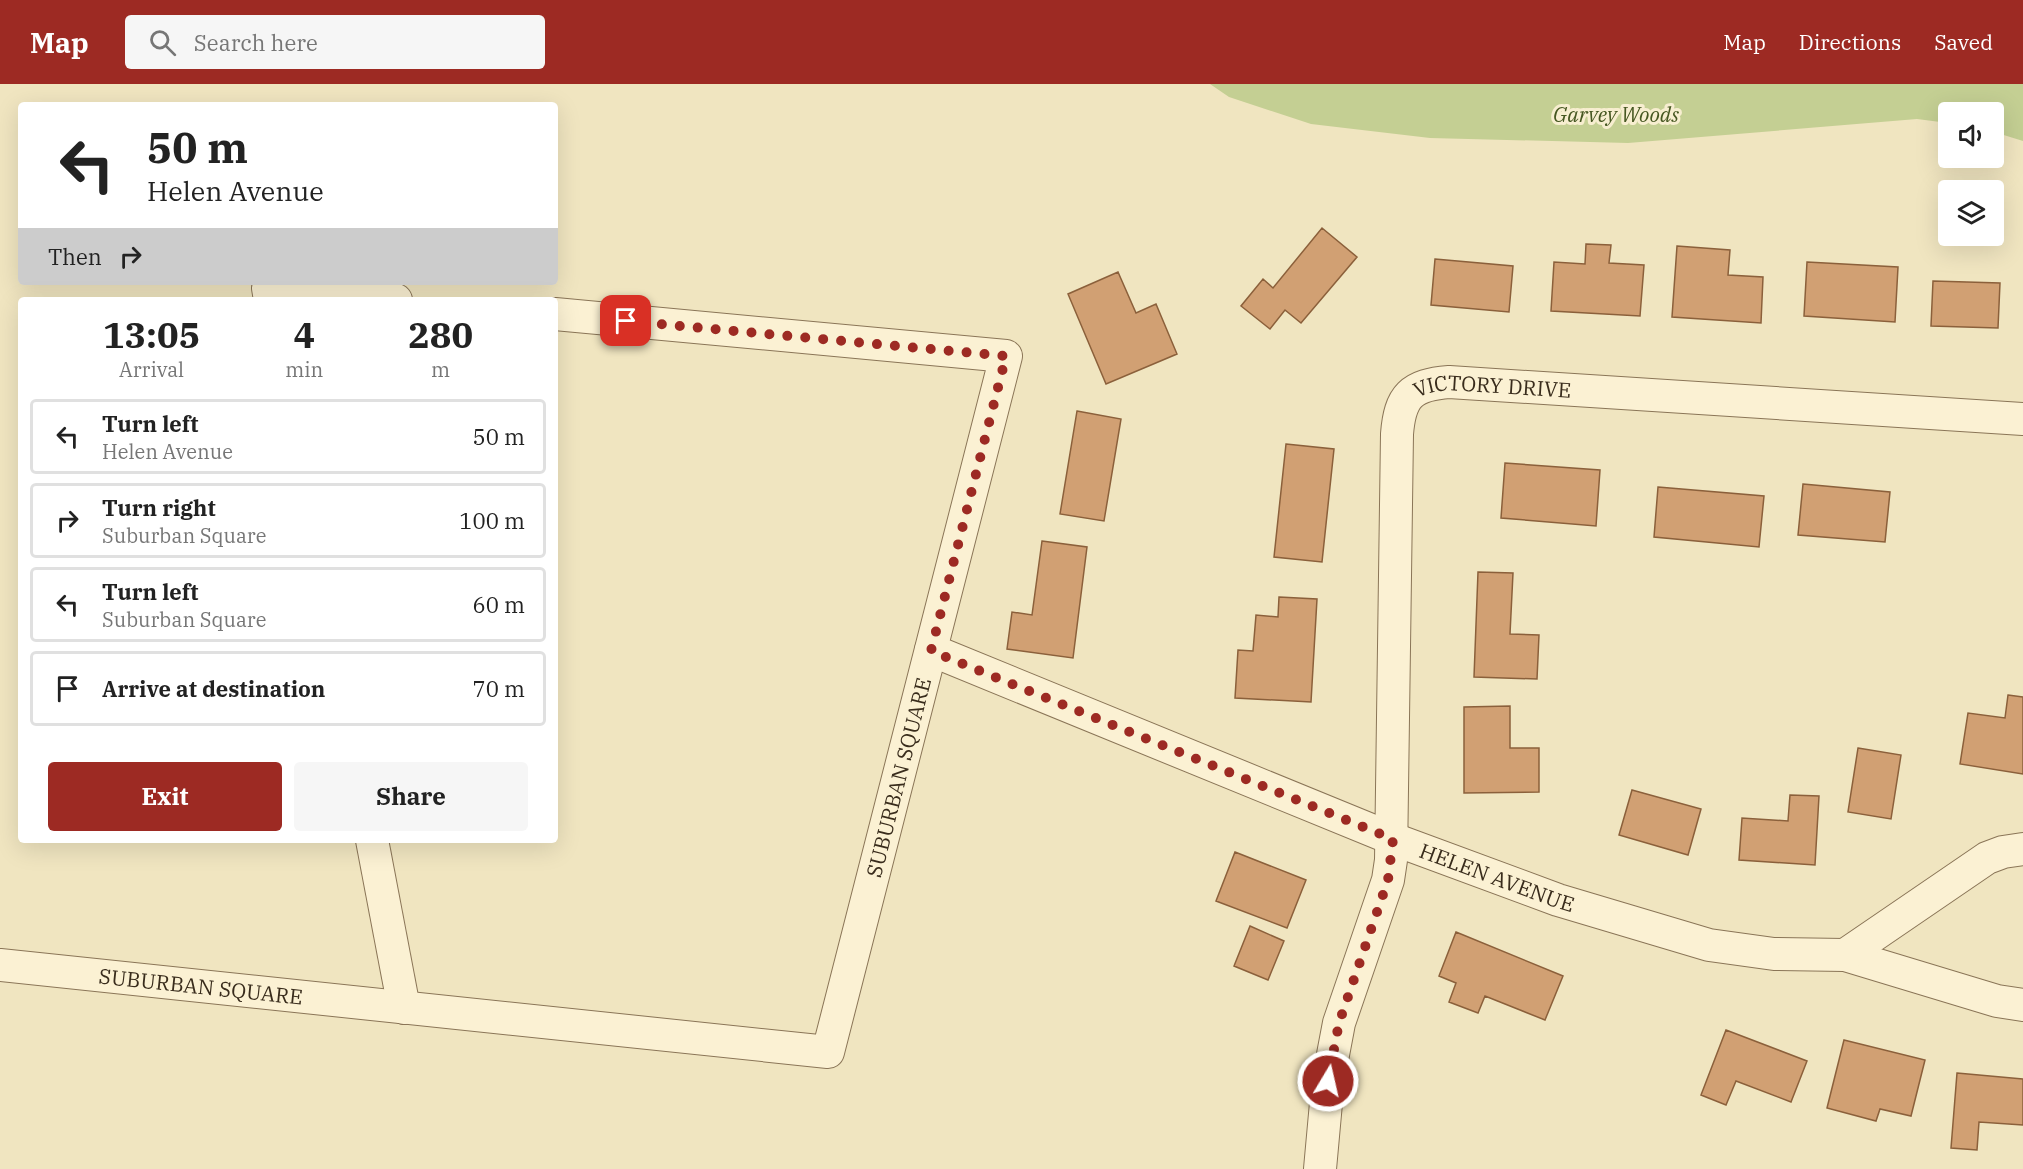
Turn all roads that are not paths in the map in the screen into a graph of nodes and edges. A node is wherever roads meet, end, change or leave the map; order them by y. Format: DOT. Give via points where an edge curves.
graph roads {
  1 [pos="270,297"];
  2 [pos="364,297"];
  3 [pos="558,315"];
  4 [pos="2023,419"];
  5 [pos="931,651"];
  6 [pos="1393,839"];
  7 [pos="373,843"];
  8 [pos="2023,849"];
  9 [pos="1845,955"];
  10 [pos="0,966"];
  11 [pos="2023,1005"];
  12 [pos="404,1008"];
  13 [pos="1320,1169"];
  1 -- 2 [label="street" via="268,288"];
  3 -- 5 [label="street, SUBURBAN SQUARE" via="1006,356"];
  4 -- 6 [label="street, VICTORY DRIVE" via="1449,382 1416,388 1404,400 1397,434"];
  5 -- 6 [label="street, HELEN AVENUE"];
  5 -- 12 [label="street, SUBURBAN SQUARE" via="828,1052"];
  6 -- 9 [label="street, HELEN AVENUE" via="1558,900 1709,945 1774,954"];
  6 -- 13 [label="street, VICTORY DRIVE" via="1388,880 1332,1051"];
  7 -- 12 [label="street"];
  8 -- 9 [label="street" via="1987,858"];
  9 -- 11 [label="street, HELEN AVENUE" via="1997,1001"];
  10 -- 12 [label="street, SUBURBAN SQUARE"];
}
